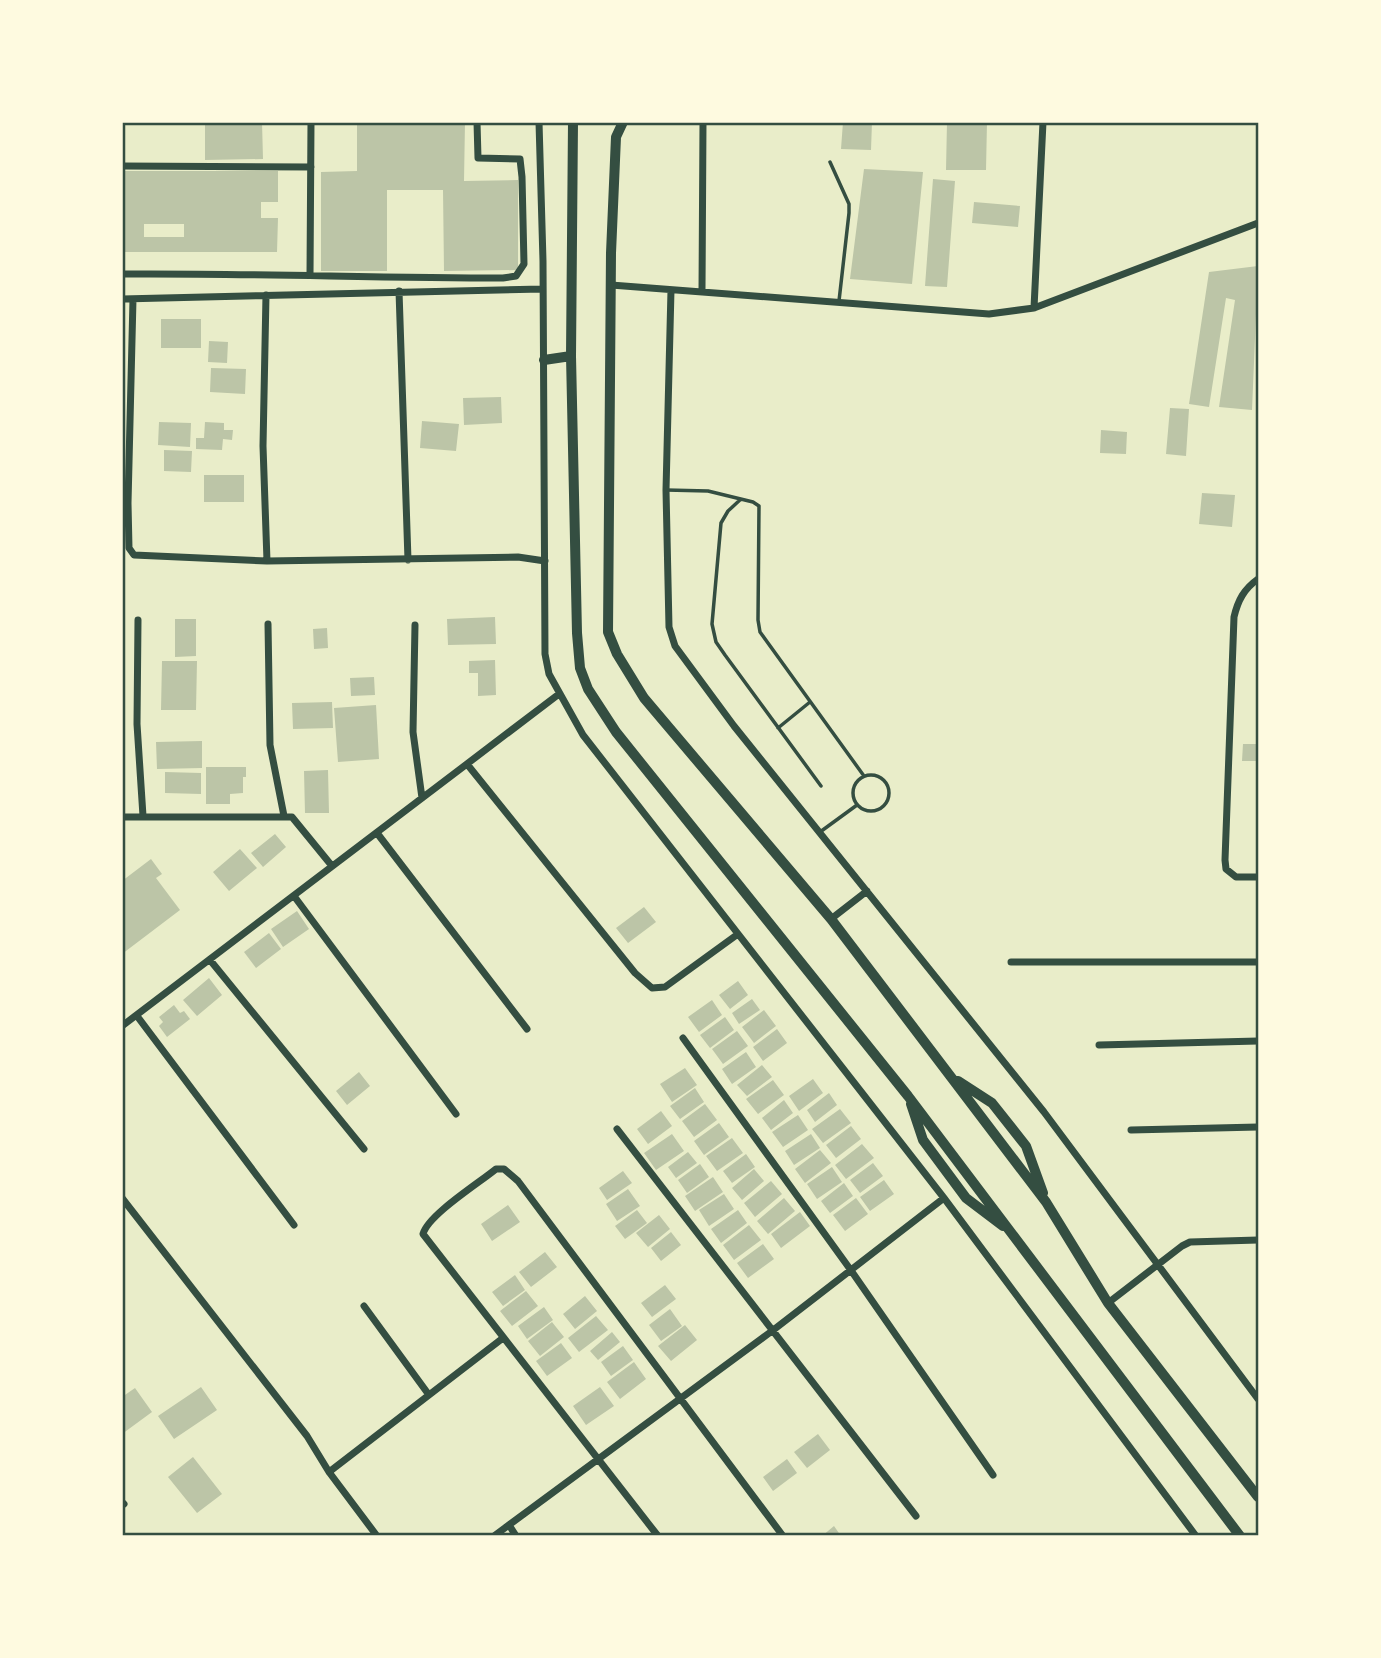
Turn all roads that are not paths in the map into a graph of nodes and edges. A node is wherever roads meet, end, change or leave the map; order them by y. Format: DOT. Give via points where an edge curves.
graph roads {
  1 [pos="311,122"];
  2 [pos="477,122"];
  3 [pos="539,122"];
  4 [pos="573,122"];
  5 [pos="622,122"];
  6 [pos="703,122"];
  7 [pos="1043,122"];
  8 [pos="830,162"];
  9 [pos="122,166"];
  10 [pos="311,167"];
  11 [pos="1258,222"];
  12 [pos="122,274"];
  13 [pos="310,275"];
  14 [pos="611,285"];
  15 [pos="542,289"];
  16 [pos="671,290"];
  17 [pos="399,291"];
  18 [pos="702,291"];
  19 [pos="266,295"];
  20 [pos="122,299"];
  21 [pos="133,299"];
  22 [pos="839,301"];
  23 [pos="1034,308"];
  24 [pos="571,356"];
  25 [pos="544,360"];
  26 [pos="666,490"];
  27 [pos="741,499"];
  28 [pos="408,560"];
  29 [pos="267,561"];
  30 [pos="545,561"];
  31 [pos="1258,579"];
  32 [pos="138,620"];
  33 [pos="268,624"];
  34 [pos="415,625"];
  35 [pos="559,694"];
  36 [pos="810,702"];
  37 [pos="778,728"];
  38 [pos="467,764"];
  39 [pos="864,776"];
  40 [pos="821,786"];
  41 [pos="422,799"];
  42 [pos="857,805"];
  43 [pos="142,816"];
  44 [pos="284,816"];
  45 [pos="122,817"];
  46 [pos="820,832"];
  47 [pos="377,833"];
  48 [pos="332,866"];
  49 [pos="1258,877"];
  50 [pos="867,891"];
  51 [pos="294,896"];
  52 [pos="831,919"];
  53 [pos="738,934"];
  54 [pos="210,960"];
  55 [pos="1010,962"];
  56 [pos="1258,962"];
  57 [pos="137,1016"];
  58 [pos="122,1026"];
  59 [pos="527,1029"];
  60 [pos="683,1038"];
  61 [pos="1258,1041"];
  62 [pos="1099,1045"];
  63 [pos="951,1077"];
  64 [pos="908,1096"];
  65 [pos="456,1114"];
  66 [pos="1258,1126"];
  67 [pos="617,1129"];
  68 [pos="1132,1130"];
  69 [pos="364,1149"];
  70 [pos="944,1198"];
  71 [pos="123,1199"];
  72 [pos="1046,1202"];
  73 [pos="294,1225"];
  74 [pos="1014,1235"];
  75 [pos="1258,1240"];
  76 [pos="1158,1264"];
  77 [pos="850,1269"];
  78 [pos="1108,1303"];
  79 [pos="364,1306"];
  80 [pos="772,1331"];
  81 [pos="503,1338"];
  82 [pos="429,1395"];
  83 [pos="681,1397"];
  84 [pos="1258,1399"];
  85 [pos="597,1459"];
  86 [pos="329,1472"];
  87 [pos="993,1475"];
  88 [pos="1258,1497"];
  89 [pos="916,1516"];
  90 [pos="509,1525"];
  91 [pos="377,1535"];
  92 [pos="494,1535"];
  93 [pos="516,1535"];
  94 [pos="658,1535"];
  95 [pos="783,1535"];
  96 [pos="1196,1535"];
  97 [pos="1240,1535"];
  1 -- 10 [label="street"];
  2 -- 13 [label="street" via="478,158 520,159 524,264 516,276"];
  3 -- 15 [label="street"];
  4 -- 24 [label="street"];
  5 -- 14 [label="street" via="617,137"];
  6 -- 18 [label="street"];
  7 -- 23 [label="street"];
  8 -- 22 [label="lane" via="849,204"];
  9 -- 10 [label="street"];
  10 -- 13 [label="street"];
  11 -- 23 [label="street"];
  12 -- 13 [label="street"];
  14 -- 16 [label="street"];
  14 -- 52 [label="street" via="608,632 644,698"];
  15 -- 17 [label="street"];
  15 -- 25 [label="street"];
  16 -- 18 [label="street"];
  16 -- 26 [label="street"];
  17 -- 19 [label="street"];
  17 -- 28 [label="street"];
  18 -- 22 [label="street"];
  19 -- 21 [label="street"];
  19 -- 29 [label="street" via="263,446"];
  20 -- 21 [label="street"];
  21 -- 29 [label="street" via="128,548 138,556"];
  22 -- 23 [label="street" via="989,314"];
  24 -- 25 [label="street"];
  24 -- 64 [label="street" via="577,633 580,668 588,689 616,732"];
  25 -- 30 [label="street"];
  26 -- 27 [label="lane" via="708,491"];
  26 -- 46 [label="street" via="669,626 675,646"];
  27 -- 36 [label="lane" via="759,506 760,632"];
  27 -- 37 [label="lane" via="721,523 713,636"];
  28 -- 29 [label="street"];
  28 -- 30 [label="street" via="518,557"];
  30 -- 35 [label="street" via="545,654"];
  31 -- 49 [label="street" via="1242,595 1234,617 1225,860 1226,869 1236,877"];
  32 -- 43 [label="street"];
  33 -- 44 [label="street" via="270,745"];
  34 -- 41 [label="street" via="413,732"];
  35 -- 38 [label="street"];
  35 -- 53 [label="street" via="583,735"];
  36 -- 37 [label="lane"];
  36 -- 39 [label="lane"];
  37 -- 40 [label="lane"];
  38 -- 41 [label="street"];
  38 -- 53 [label="street" via="587,915 652,988 665,987"];
  39 -- 42 [label="lane" via="854,787"];
  39 -- 42 [label="lane" via="880,777 887,784 889,797 875,811"];
  41 -- 47 [label="street"];
  42 -- 46 [label="lane"];
  43 -- 44 [label="street"];
  43 -- 45 [label="street"];
  44 -- 48 [label="street" via="299,824"];
  46 -- 50 [label="street"];
  47 -- 48 [label="street"];
  47 -- 59 [label="street"];
  48 -- 51 [label="street"];
  50 -- 52 [label="street"];
  50 -- 76 [label="street" via="1044,1112"];
  51 -- 54 [label="street"];
  51 -- 65 [label="street"];
  52 -- 63 [label="street"];
  53 -- 70 [label="street"];
  54 -- 57 [label="street"];
  54 -- 69 [label="street"];
  55 -- 56 [label="street"];
  57 -- 58 [label="street"];
  57 -- 73 [label="street"];
  60 -- 77 [label="street"];
  61 -- 62 [label="street"];
  63 -- 72 [label="street"];
  63 -- 72 [label="street" via="992,1102 1026,1146"];
  64 -- 74 [label="street"];
  64 -- 74 [label="street" via="923,1140 966,1198"];
  66 -- 68 [label="street"];
  67 -- 80 [label="street"];
  70 -- 77 [label="street"];
  70 -- 96 [label="street"];
  71 -- 86 [label="street" via="307,1436"];
  72 -- 78 [label="street"];
  74 -- 97 [label="street"];
  75 -- 76 [label="street" via="1190,1242"];
  76 -- 78 [label="street"];
  76 -- 84 [label="street"];
  77 -- 80 [label="street"];
  77 -- 87 [label="street"];
  78 -- 88 [label="street"];
  79 -- 82 [label="street"];
  80 -- 83 [label="street"];
  80 -- 89 [label="street"];
  81 -- 82 [label="street"];
  81 -- 83 [label="street" via="423,1234 438,1214 496,1169 504,1169 518,1181"];
  81 -- 85 [label="street"];
  82 -- 86 [label="street"];
  83 -- 85 [label="street"];
  83 -- 95 [label="street"];
  85 -- 90 [label="street"];
  85 -- 94 [label="street"];
  86 -- 91 [label="street"];
  90 -- 92 [label="street"];
  90 -- 93 [label="street"];
}
